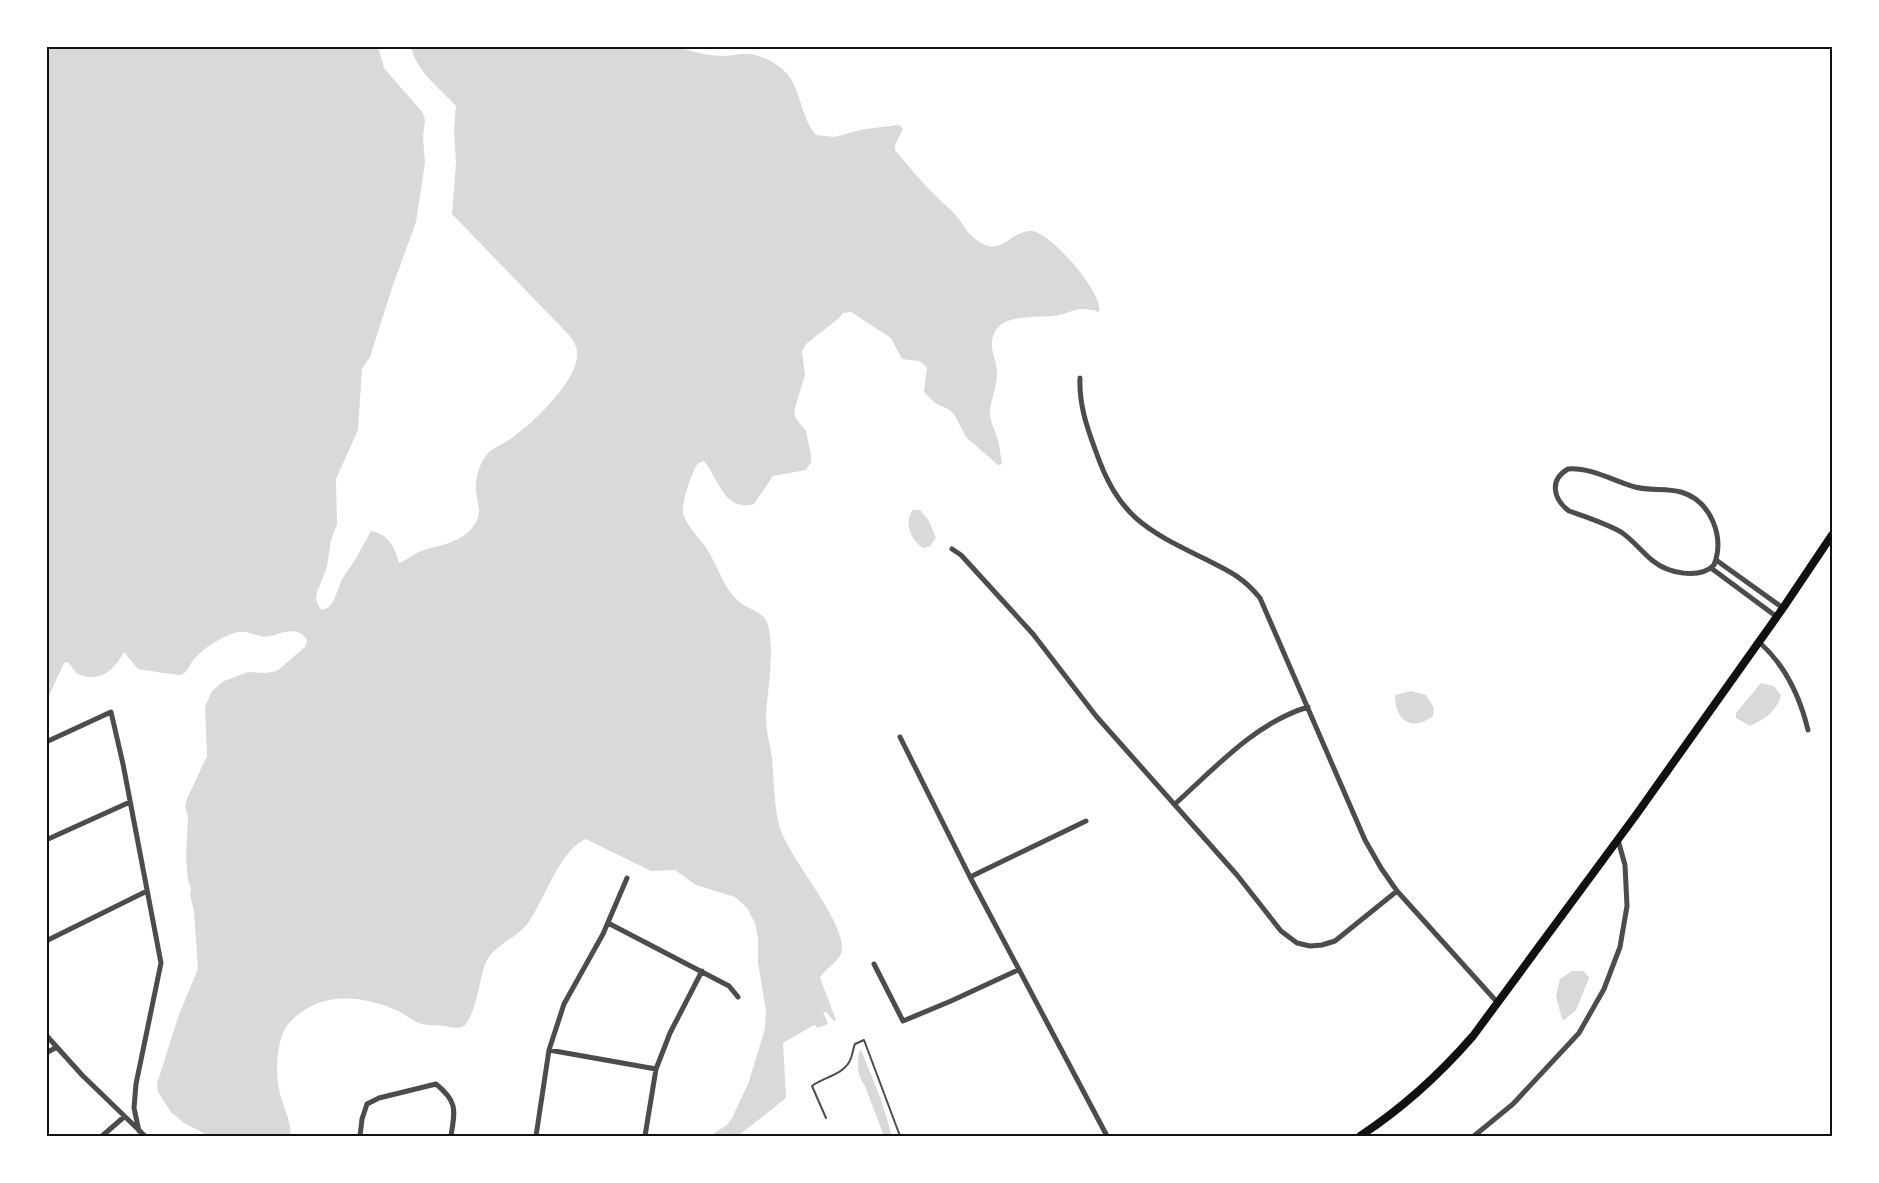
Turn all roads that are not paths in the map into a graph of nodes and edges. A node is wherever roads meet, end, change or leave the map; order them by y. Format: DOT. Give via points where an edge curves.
graph roads {
  1 [pos="1080,378"];
  2 [pos="1833,535"];
  3 [pos="952,549"];
  4 [pos="1716,560"];
  5 [pos="1711,568"];
  6 [pos="1756,590"];
  7 [pos="1751,597"];
  8 [pos="1783,609"];
  9 [pos="1776,616"];
  10 [pos="1759,642"];
  11 [pos="1308,707"];
  12 [pos="1808,730"];
  13 [pos="900,737"];
  14 [pos="46,742"];
  15 [pos="130,802"];
  16 [pos="1175,804"];
  17 [pos="1086,820"];
  18 [pos="1617,838"];
  19 [pos="46,840"];
  20 [pos="970,877"];
  21 [pos="627,879"];
  22 [pos="147,891"];
  23 [pos="1397,891"];
  24 [pos="608,923"];
  25 [pos="46,941"];
  26 [pos="874,964"];
  27 [pos="1018,970"];
  28 [pos="702,971"];
  29 [pos="738,997"];
  30 [pos="1497,1002"];
  31 [pos="46,1035"];
  32 [pos="57,1047"];
  33 [pos="549,1050"];
  34 [pos="46,1053"];
  35 [pos="656,1069"];
  36 [pos="124,1117"];
  37 [pos="826,1118"];
  38 [pos="139,1131"];
  39 [pos="102,1137"];
  40 [pos="145,1137"];
  41 [pos="360,1137"];
  42 [pos="450,1137"];
  43 [pos="536,1137"];
  44 [pos="645,1137"];
  45 [pos="900,1137"];
  46 [pos="1107,1137"];
  47 [pos="1360,1137"];
  48 [pos="1474,1137"];
  1 -- 11 [label="street" via="1079,398 1110,489 1124,509 1146,527 1247,582 1272,622"];
  2 -- 8 [label="main road"];
  3 -- 16 [label="street" via="1033,634 1096,716"];
  4 -- 5 [label="street"];
  4 -- 5 [label="street" via="1718,541 1712,519 1688,495 1637,488 1582,470 1568,469 1558,477 1555,493 1562,506 1620,532 1659,565 1691,573"];
  4 -- 6 [label="street"];
  5 -- 7 [label="street"];
  6 -- 7 [label="street"];
  6 -- 8 [label="street"];
  7 -- 9 [label="street"];
  8 -- 9 [label="main road"];
  9 -- 10 [label="main road"];
  10 -- 12 [label="street" via="1788,678"];
  10 -- 18 [label="main road"];
  11 -- 16 [label="street" via="1268,725"];
  11 -- 23 [label="street" via="1365,840"];
  13 -- 20 [label="street"];
  14 -- 15 [label="street" via="111,712"];
  15 -- 19 [label="street"];
  15 -- 22 [label="street"];
  16 -- 23 [label="street" via="1281,932 1297,943 1310,946 1335,941"];
  17 -- 20 [label="street"];
  18 -- 30 [label="main road"];
  18 -- 48 [label="street" via="1625,865 1627,906 1620,947 1604,989 1580,1033 1513,1104"];
  20 -- 27 [label="street"];
  21 -- 24 [label="street"];
  22 -- 25 [label="street"];
  22 -- 38 [label="street" via="161,963 136,1084 134,1108"];
  23 -- 30 [label="street"];
  24 -- 28 [label="street"];
  24 -- 33 [label="street" via="564,1004"];
  26 -- 27 [label="street" via="903,1021"];
  27 -- 46 [label="street"];
  28 -- 29 [label="street" via="729,986"];
  28 -- 35 [label="street"];
  30 -- 47 [label="main road" via="1446,1067"];
  31 -- 32 [label="street"];
  32 -- 34 [label="street"];
  32 -- 36 [label="street"];
  33 -- 35 [label="street"];
  33 -- 43 [label="street"];
  35 -- 44 [label="street"];
  36 -- 38 [label="street"];
  36 -- 39 [label="street"];
  37 -- 45 [label="lane" via="812,1086 846,1066 855,1044 864,1040"];
  38 -- 40 [label="street"];
  41 -- 42 [label="street" via="367,1104 436,1084 447,1091 452,1101"];
}
